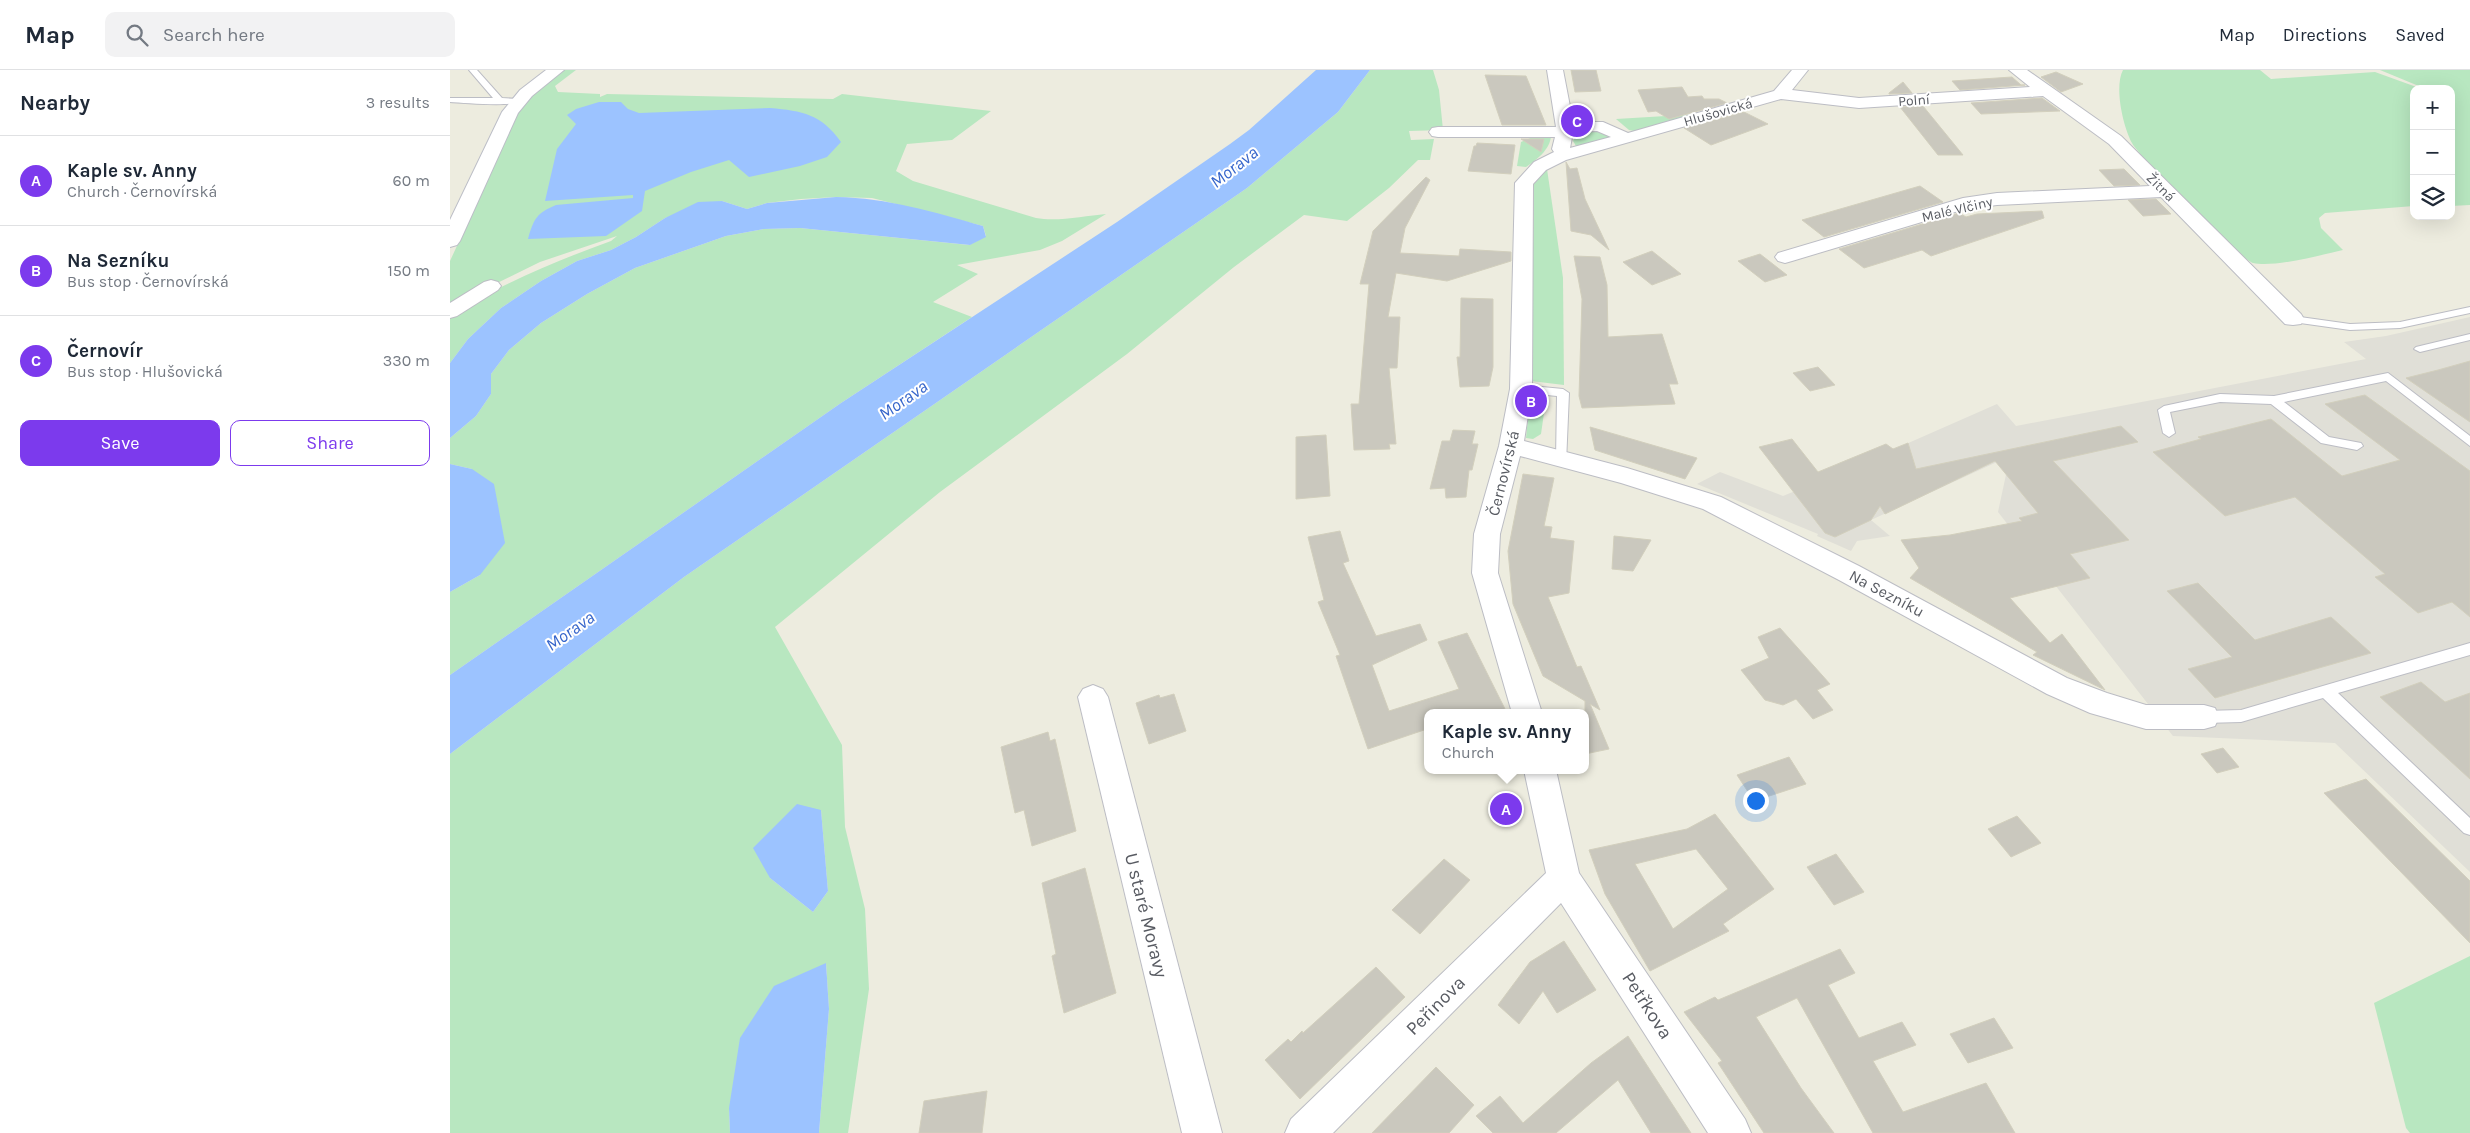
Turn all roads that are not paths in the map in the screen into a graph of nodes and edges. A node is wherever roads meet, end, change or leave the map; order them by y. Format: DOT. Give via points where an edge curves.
graph roads {
  1 [pos="473,70"];
  2 [pos="556,70"];
  3 [pos="1555,70"];
  4 [pos="1800,70"];
  5 [pos="2017,70"];
  6 [pos="2048,91"];
  7 [pos="1780,94"];
  8 [pos="450,100"];
  9 [pos="510,101"];
  10 [pos="1564,130"];
  11 [pos="1438,132"];
  12 [pos="1625,139"];
  13 [pos="1560,156"];
  14 [pos="2164,191"];
  15 [pos="450,241"];
  16 [pos="1785,257"];
  17 [pos="491,286"];
  18 [pos="2470,310"];
  19 [pos="450,312"];
  20 [pos="2293,319"];
  21 [pos="2470,337"];
  22 [pos="2420,349"];
  23 [pos="1521,389"];
  24 [pos="2274,400"];
  25 [pos="2169,433"];
  26 [pos="2470,442"];
  27 [pos="1511,446"];
  28 [pos="2357,446"];
  29 [pos="1562,460"];
  30 [pos="2470,648"];
  31 [pos="2326,692"];
  32 [pos="1093,697"];
  33 [pos="1526,709"];
  34 [pos="2204,717"];
  35 [pos="1541,774"];
  36 [pos="2470,828"];
  37 [pos="1564,878"];
  38 [pos="1202,1133"];
  39 [pos="1305,1133"];
  40 [pos="1731,1133"];
  1 -- 9 [label="lane"];
  2 -- 9 [label="street"];
  3 -- 10 [label="street"];
  4 -- 7 [label="street"];
  5 -- 6 [label="street, Žitná"];
  6 -- 7 [label="street, Polní" via="1859,103"];
  6 -- 14 [label="street, Žitná" via="2115,140"];
  7 -- 12 [label="street, Hlušovická"];
  8 -- 9 [label="lane"];
  9 -- 15 [label="street" via="510,112"];
  10 -- 11 [label="street"];
  10 -- 12 [label="street" via="1598,125 1613,129"];
  10 -- 13 [label="street"];
  12 -- 13 [label="street, Hlušovická"];
  13 -- 23 [label="street, Černovírská" via="1540,166 1524,183"];
  14 -- 16 [label="street, Malé Vlčiny" via="1997,199 1963,204"];
  14 -- 20 [label="street, Žitná"];
  17 -- 19 [label="street"];
  18 -- 20 [label="lane" via="2400,325 2350,327"];
  21 -- 22 [label="lane"];
  23 -- 27 [label="street, Černovírská"];
  23 -- 29 [label="lane" via="1563,393"];
  24 -- 25 [label="lane" via="2220,398 2164,410"];
  24 -- 26 [label="lane" via="2388,378"];
  24 -- 28 [label="lane" via="2325,440"];
  27 -- 29 [label="street, Na Sezníku"];
  27 -- 33 [label="street, Černovírská" via="1487,534 1485,573"];
  29 -- 34 [label="street, Na Sezníku" via="1627,476 1712,503 1806,550 2057,686 2101,704 2146,717"];
  30 -- 31 [label="lane"];
  31 -- 34 [label="lane" via="2241,716"];
  31 -- 36 [label="lane"];
  32 -- 38 [label="street, U staré Moravy"];
  35 -- 37 [label="street"];
  37 -- 39 [label="street, Peřinova"];
  37 -- 40 [label="street, Petřkova"];
}
